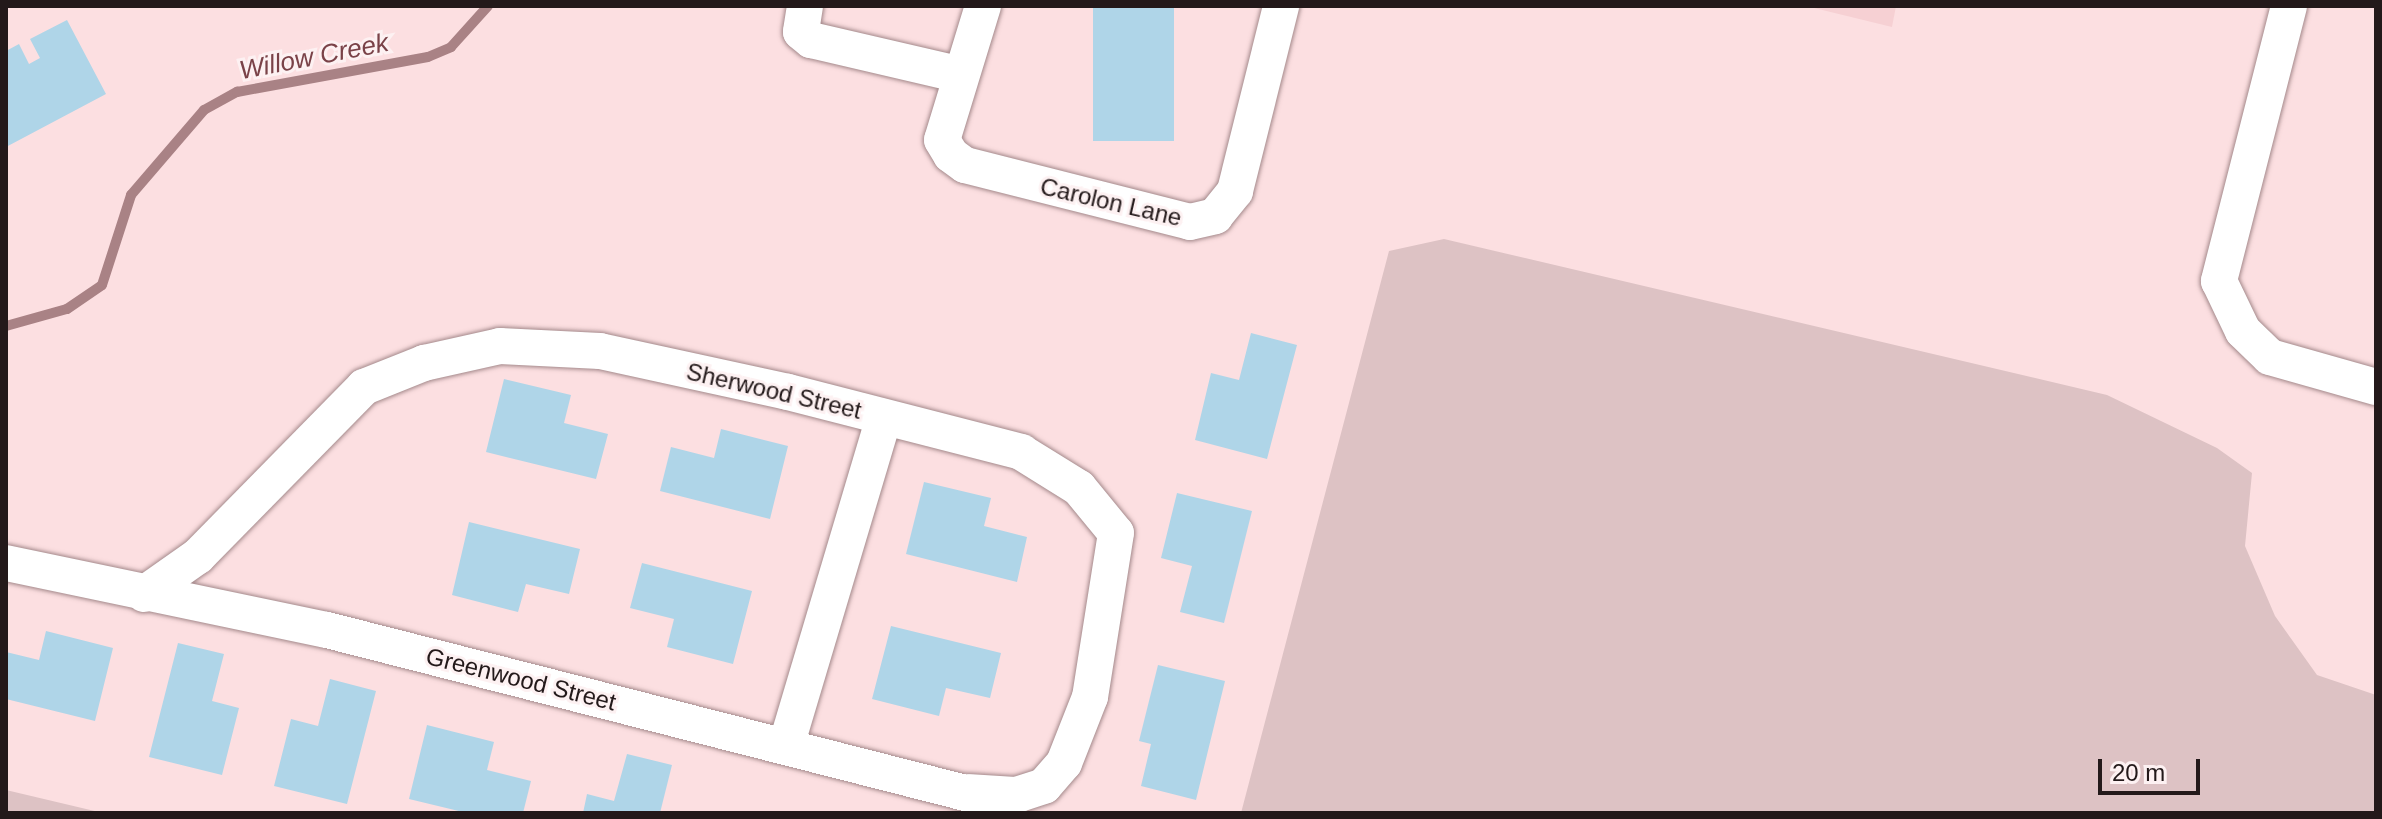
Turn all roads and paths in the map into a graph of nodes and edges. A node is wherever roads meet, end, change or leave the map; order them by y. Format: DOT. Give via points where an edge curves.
graph roads {
  1 [pos="805,6"];
  2 [pos="983,6"];
  3 [pos="1281,6"];
  4 [pos="2289,6"];
  5 [pos="961,75"];
  6 [pos="2376,387"];
  7 [pos="884,417"];
  8 [pos="6,563"];
  9 [pos="144,594"];
  10 [pos="786,746"];
  11 [pos="969,792"];
  12 [pos="1032,813"];
  1 -- 5 [label="street" via="801,32 811,40"];
  2 -- 5 [label="street"];
  3 -- 5 [label="street, Carolon Lane" via="1235,191 1215,216 1163,218 965,165 942,140"];
  4 -- 6 [label="street" via="2219,281 2243,331 2270,357"];
  7 -- 9 [label="street, Sherwood Street" via="600,351 500,346 424,363 364,387 198,556"];
  7 -- 10 [label="street"];
  7 -- 11 [label="street, Sherwood Street" via="1021,452 1079,488 1116,533 1090,697 1064,763 1044,786 1017,795"];
  8 -- 9 [label="street, Greenwood Street"];
  9 -- 10 [label="street, Greenwood Street" via="327,630"];
  10 -- 11 [label="street, Greenwood Street"];
  11 -- 12 [label="street, Greenwood Street"];
}
